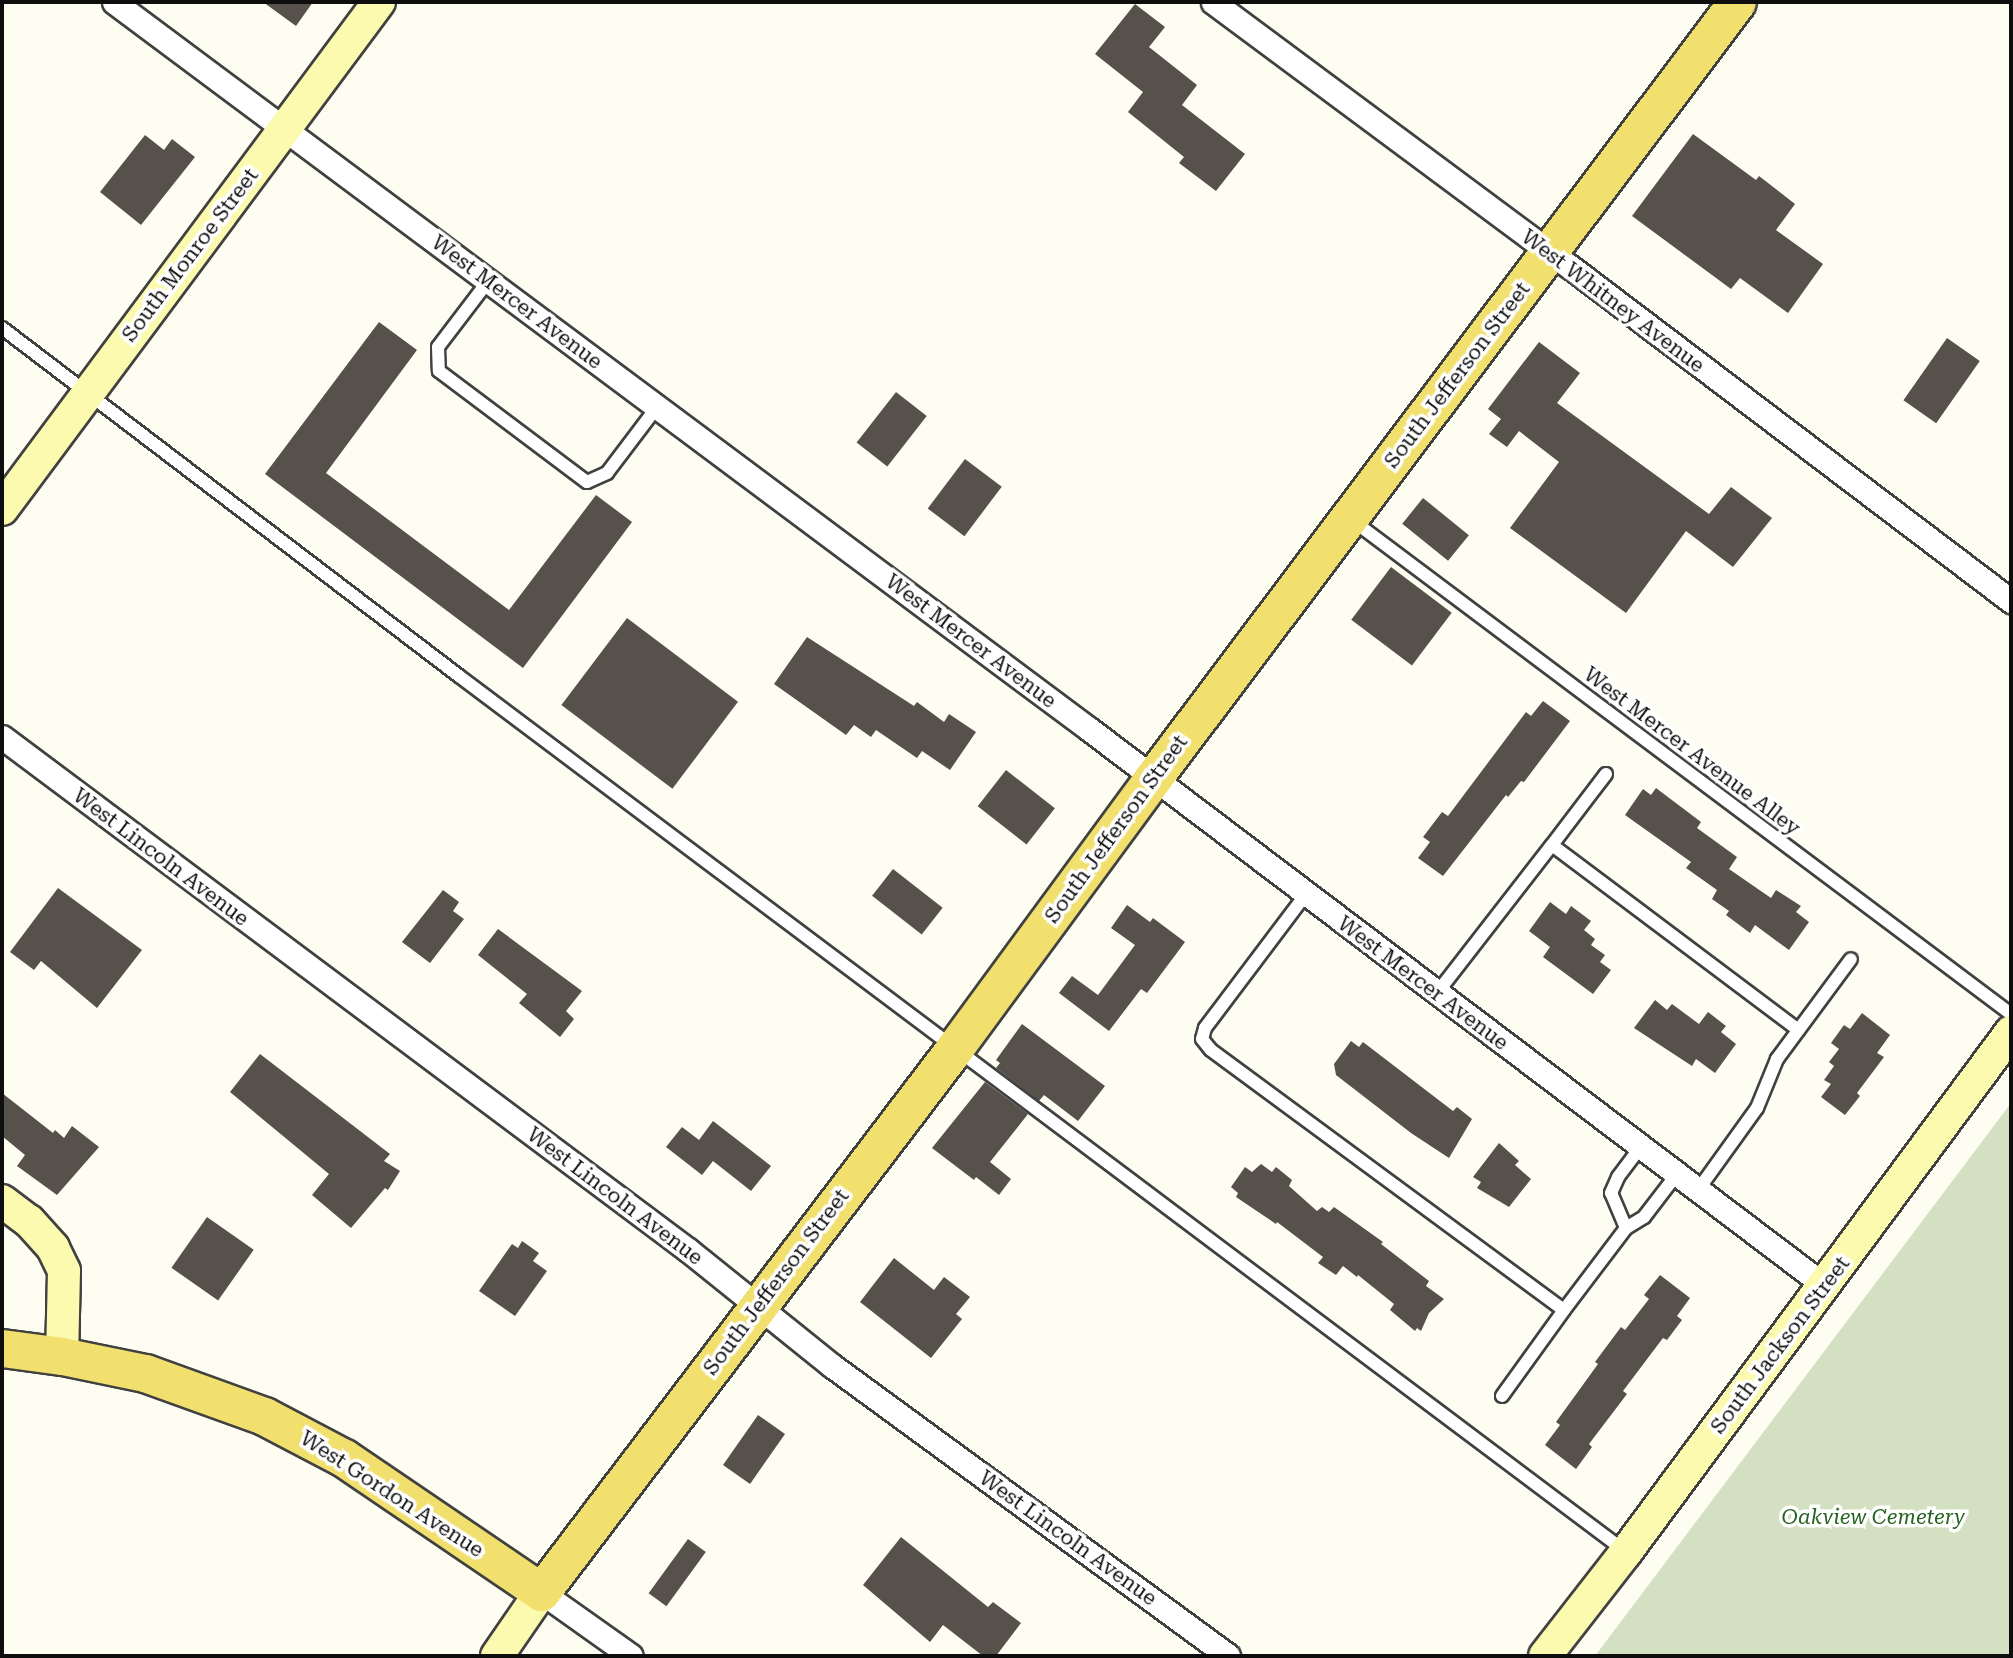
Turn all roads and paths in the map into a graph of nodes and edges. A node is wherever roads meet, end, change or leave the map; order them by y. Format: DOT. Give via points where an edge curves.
graph roads {
  1 [pos="114,2"];
  2 [pos="379,2"];
  3 [pos="1213,2"];
  4 [pos="1737,2"];
  5 [pos="284,130"];
  6 [pos="1549,253"];
  7 [pos="489,280"];
  8 [pos="2,328"];
  9 [pos="86,395"];
  10 [pos="657,407"];
  11 [pos="2,509"];
  12 [pos="1349,518"];
  13 [pos="2011,601"];
  14 [pos="2,737"];
  15 [pos="1606,774"];
  16 [pos="1153,778"];
  17 [pos="1552,845"];
  18 [pos="1306,894"];
  19 [pos="1851,959"];
  20 [pos="1437,993"];
  21 [pos="2011,1014"];
  22 [pos="1798,1030"];
  23 [pos="2011,1032"];
  24 [pos="954,1049"];
  25 [pos="1641,1147"];
  26 [pos="1677,1174"];
  27 [pos="1699,1191"];
  28 [pos="2,1201"];
  29 [pos="1626,1228"];
  30 [pos="1824,1285"];
  31 [pos="758,1304"];
  32 [pos="1564,1310"];
  33 [pos="2,1348"];
  34 [pos="62,1356"];
  35 [pos="1502,1396"];
  36 [pos="1626,1552"];
  37 [pos="541,1592"];
  38 [pos="497,1656"];
  39 [pos="631,1656"];
  40 [pos="1228,1656"];
  41 [pos="1545,1656"];
  1 -- 5 [label="street, West Mercer Avenue"];
  2 -- 5 [label="street, South Monroe Street"];
  3 -- 6 [label="street, West Whitney Avenue"];
  4 -- 6 [label="main road, South Jefferson Street"];
  5 -- 7 [label="street, West Mercer Avenue"];
  5 -- 9 [label="street, South Monroe Street"];
  6 -- 12 [label="main road, South Jefferson Street"];
  6 -- 13 [label="street, West Whitney Avenue"];
  7 -- 10 [label="street, West Mercer Avenue"];
  7 -- 10 [label="lane" via="438,347 439,371 587,482 607,473"];
  8 -- 9 [label="lane"];
  9 -- 11 [label="street, South Monroe Street"];
  9 -- 24 [label="lane"];
  10 -- 16 [label="street, West Mercer Avenue"];
  12 -- 16 [label="main road, South Jefferson Street"];
  12 -- 21 [label="lane, West Mercer Avenue Alley"];
  14 -- 31 [label="street, West Lincoln Avenue"];
  15 -- 17 [label="lane"];
  16 -- 18 [label="street, West Mercer Avenue"];
  16 -- 24 [label="main road, South Jefferson Street"];
  17 -- 20 [label="lane"];
  17 -- 22 [label="lane"];
  18 -- 20 [label="street, West Mercer Avenue"];
  18 -- 32 [label="lane" via="1205,1028 1202,1039"];
  19 -- 22 [label="lane"];
  20 -- 25 [label="street, West Mercer Avenue"];
  22 -- 27 [label="lane" via="1777,1059 1757,1108"];
  23 -- 30 [label="street, South Jackson Street"];
  24 -- 31 [label="main road, South Jefferson Street"];
  24 -- 36 [label="lane"];
  25 -- 26 [label="street, West Mercer Avenue"];
  25 -- 29 [label="lane" via="1611,1193"];
  26 -- 27 [label="street, West Mercer Avenue"];
  26 -- 29 [label="lane" via="1644,1217"];
  27 -- 30 [label="street, West Mercer Avenue"];
  28 -- 34 [label="street" via="29,1221 53,1248 64,1271"];
  29 -- 32 [label="lane"];
  30 -- 36 [label="street, South Jackson Street"];
  31 -- 37 [label="main road, South Jefferson Street"];
  31 -- 40 [label="street, West Lincoln Avenue" via="831,1365"];
  32 -- 35 [label="lane"];
  33 -- 34 [label="main road, West Gordon Avenue"];
  34 -- 37 [label="main road, West Gordon Avenue" via="185,1385 302,1434"];
  36 -- 41 [label="street, South Jackson Street"];
  37 -- 38 [label="street, South Jefferson Street"];
  37 -- 39 [label="street, West Gordon Avenue"];
}
